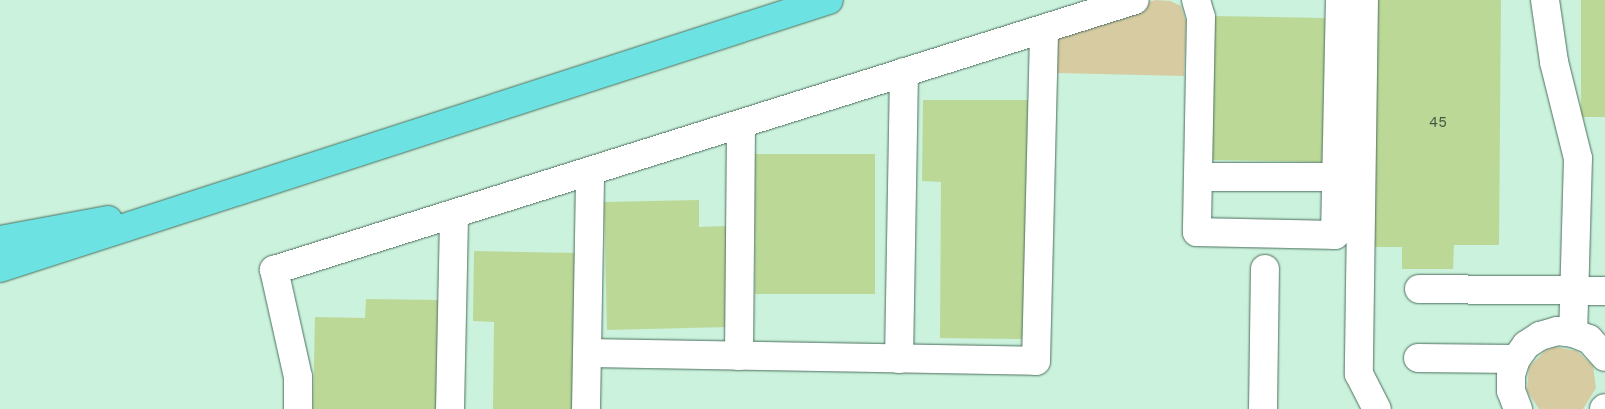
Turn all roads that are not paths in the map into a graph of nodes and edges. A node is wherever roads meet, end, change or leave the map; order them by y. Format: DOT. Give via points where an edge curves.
graph roads {
  1 [pos="771,0"];
  2 [pos="828,0"];
  3 [pos="1135,0"];
  4 [pos="1196,0"];
  5 [pos="1340,0"];
  6 [pos="1364,0"];
  7 [pos="1545,0"];
  8 [pos="751,25"];
  9 [pos="1044,28"];
  10 [pos="904,72"];
  11 [pos="740,124"];
  12 [pos="590,171"];
  13 [pos="1198,177"];
  14 [pos="1336,177"];
  15 [pos="216,200"];
  16 [pos="454,214"];
  17 [pos="0,240"];
  18 [pos="0,268"];
  19 [pos="1265,269"];
  20 [pos="1575,288"];
  21 [pos="1419,289"];
  22 [pos="1605,290"];
  23 [pos="1574,333"];
  24 [pos="588,353"];
  25 [pos="739,356"];
  26 [pos="1605,357"];
  27 [pos="1418,358"];
  28 [pos="898,359"];
  29 [pos="1516,359"];
  30 [pos="298,409"];
  31 [pos="450,409"];
  32 [pos="586,409"];
  33 [pos="1263,409"];
  34 [pos="1377,409"];
  35 [pos="1518,409"];
  1 -- 8 [label="highway"];
  2 -- 8 [label="highway"];
  3 -- 9 [label="lane"];
  4 -- 13 [label="lane" via="1201,17"];
  5 -- 14 [label="lane"];
  6 -- 34 [label="lane" via="1358,374"];
  7 -- 20 [label="lane" via="1554,62 1578,158"];
  8 -- 15 [label="highway"];
  9 -- 10 [label="lane"];
  9 -- 28 [label="lane" via="1036,361"];
  10 -- 11 [label="lane"];
  10 -- 28 [label="lane"];
  11 -- 12 [label="lane"];
  11 -- 25 [label="lane"];
  12 -- 16 [label="lane"];
  12 -- 24 [label="lane"];
  13 -- 14 [label="lane"];
  13 -- 14 [label="lane" via="1197,232 1335,235"];
  15 -- 17 [label="highway"];
  15 -- 18 [label="highway"];
  16 -- 30 [label="lane" via="274,270 298,377"];
  16 -- 31 [label="lane"];
  19 -- 33 [label="lane"];
  20 -- 21 [label="lane"];
  20 -- 22 [label="lane"];
  20 -- 23 [label="lane"];
  23 -- 26 [label="lane" via="1589,339"];
  23 -- 29 [label="lane" via="1556,331 1540,336 1526,345"];
  24 -- 25 [label="lane"];
  24 -- 32 [label="lane"];
  25 -- 28 [label="lane"];
  27 -- 29 [label="lane"];
  29 -- 35 [label="lane" via="1511,391"];
}
